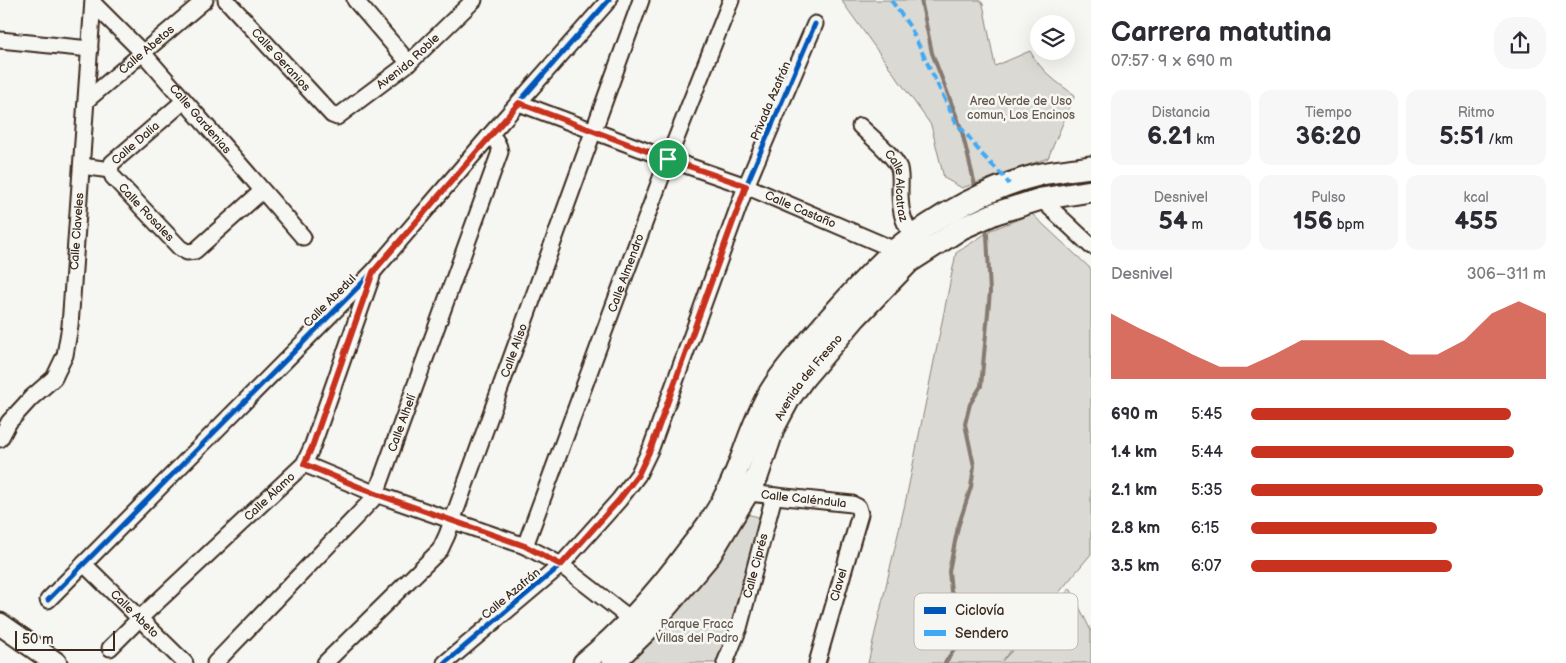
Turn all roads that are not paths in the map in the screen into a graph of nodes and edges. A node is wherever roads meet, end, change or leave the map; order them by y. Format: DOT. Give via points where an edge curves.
graph roads {
  1 [pos="205,0"];
  2 [pos="226,0"];
  3 [pos="355,0"];
  4 [pos="474,0"];
  5 [pos="609,0"];
  6 [pos="641,0"];
  7 [pos="730,0"];
  8 [pos="93,2"];
  9 [pos="814,24"];
  10 [pos="0,40"];
  11 [pos="90,49"];
  12 [pos="143,53"];
  13 [pos="408,63"];
  14 [pos="87,100"];
  15 [pos="184,101"];
  16 [pos="519,103"];
  17 [pos="337,117"];
  18 [pos="860,126"];
  19 [pos="593,131"];
  20 [pos="490,135"];
  21 [pos="668,159"];
  22 [pos="82,166"];
  23 [pos="1091,167"];
  24 [pos="110,170"];
  25 [pos="746,186"];
  26 [pos="262,191"];
  27 [pos="1091,191"];
  28 [pos="1041,199"];
  29 [pos="303,237"];
  30 [pos="1091,246"];
  31 [pos="911,250"];
  32 [pos="373,272"];
  33 [pos="0,439"];
  34 [pos="304,464"];
  35 [pos="748,493"];
  36 [pos="376,494"];
  37 [pos="774,496"];
  38 [pos="858,507"];
  39 [pos="452,520"];
  40 [pos="525,546"];
  41 [pos="84,564"];
  42 [pos="561,565"];
  43 [pos="48,600"];
  44 [pos="139,619"];
  45 [pos="0,624"];
  46 [pos="638,625"];
  47 [pos="110,648"];
  48 [pos="56,663"];
  49 [pos="185,663"];
  50 [pos="215,663"];
  51 [pos="325,663"];
  52 [pos="445,663"];
  53 [pos="584,663"];
  54 [pos="613,663"];
  55 [pos="725,663"];
  56 [pos="817,663"];
  1 -- 12 [label="street, Calle Abetos"];
  2 -- 17 [label="street, Calle Geranios"];
  3 -- 13 [label="street"];
  4 -- 13 [label="street, Avenida Roble"];
  5 -- 16 [label="street, Calle Abedul"];
  6 -- 19 [label="street, Calle Aliso"];
  7 -- 21 [label="street, Calle Almendro"];
  8 -- 11 [label="street, Calle Claveles"];
  8 -- 12 [label="street, Calle Gardenias"];
  9 -- 25 [label="street, Privada Azafrán"];
  10 -- 11 [label="street"];
  11 -- 14 [label="street, Calle Claveles"];
  12 -- 14 [label="street, Calle Abetos"];
  12 -- 15 [label="street, Calle Gardenias"];
  13 -- 17 [label="street, Avenida Roble"];
  14 -- 22 [label="street, Calle Claveles"];
  15 -- 24 [label="street, Calle Dalia" via="112,163"];
  15 -- 26 [label="street, Calle Gardenias"];
  16 -- 19 [label="street, Calle Castaño"];
  16 -- 20 [label="street, Calle Abedul"];
  18 -- 31 [label="street, Calle Alcatraz" via="898,167 901,213"];
  19 -- 21 [label="street, Calle Castaño"];
  19 -- 39 [label="street, Calle Aliso"];
  20 -- 32 [label="street, Calle Abedul"];
  20 -- 36 [label="street, Calle Alhelí" via="500,146 500,152"];
  21 -- 25 [label="street, Calle Castaño"];
  21 -- 40 [label="street, Calle Almendro"];
  22 -- 24 [label="street, Calle Dalia"];
  22 -- 33 [label="street, Calle Claveles" via="70,326 64,355 54,378 9,422"];
  23 -- 31 [label="street, Avenida del Fresno" via="1041,175 959,207"];
  24 -- 26 [label="street, Calle Rosales" via="166,234 187,252 195,251"];
  25 -- 31 [label="street, Calle Castaño"];
  25 -- 42 [label="street, Calle Azafrán" via="651,448 638,475"];
  26 -- 29 [label="street, Calle Gardenias"];
  27 -- 28 [label="street, Avenida del Fresno"];
  28 -- 30 [label="street"];
  28 -- 31 [label="street, Avenida del Fresno" via="1010,208"];
  31 -- 35 [label="street, Avenida del Fresno" via="789,400 774,427 758,477"];
  31 -- 46 [label="street, Avenida del Fresno" via="840,307 770,392 716,512 661,587"];
  32 -- 34 [label="street, Calle Álamo"];
  32 -- 41 [label="street, Calle Abedul"];
  34 -- 36 [label="street"];
  34 -- 44 [label="street, Calle Álamo"];
  35 -- 37 [label="street, Calle Caléndula"];
  35 -- 46 [label="street, Avenida del Fresno" via="710,556"];
  36 -- 39 [label="street"];
  36 -- 50 [label="street, Calle Alhelí"];
  37 -- 38 [label="street, Calle Caléndula"];
  37 -- 55 [label="street, Calle Ciprés" via="739,628"];
  38 -- 56 [label="street, Clavel" via="860,514"];
  39 -- 40 [label="street"];
  39 -- 51 [label="street, Calle Aliso" via="440,550"];
  40 -- 42 [label="street"];
  41 -- 43 [label="street, Calle Abedul"];
  41 -- 44 [label="street, Calle Abeto"];
  42 -- 46 [label="street"];
  42 -- 52 [label="street, Calle Azafrán"];
  44 -- 47 [label="street, Calle Álamo"];
  44 -- 49 [label="street, Calle Abeto"];
  45 -- 48 [label="street"];
  46 -- 53 [label="street"];
  46 -- 54 [label="street, Avenida del Fresno"];
}
